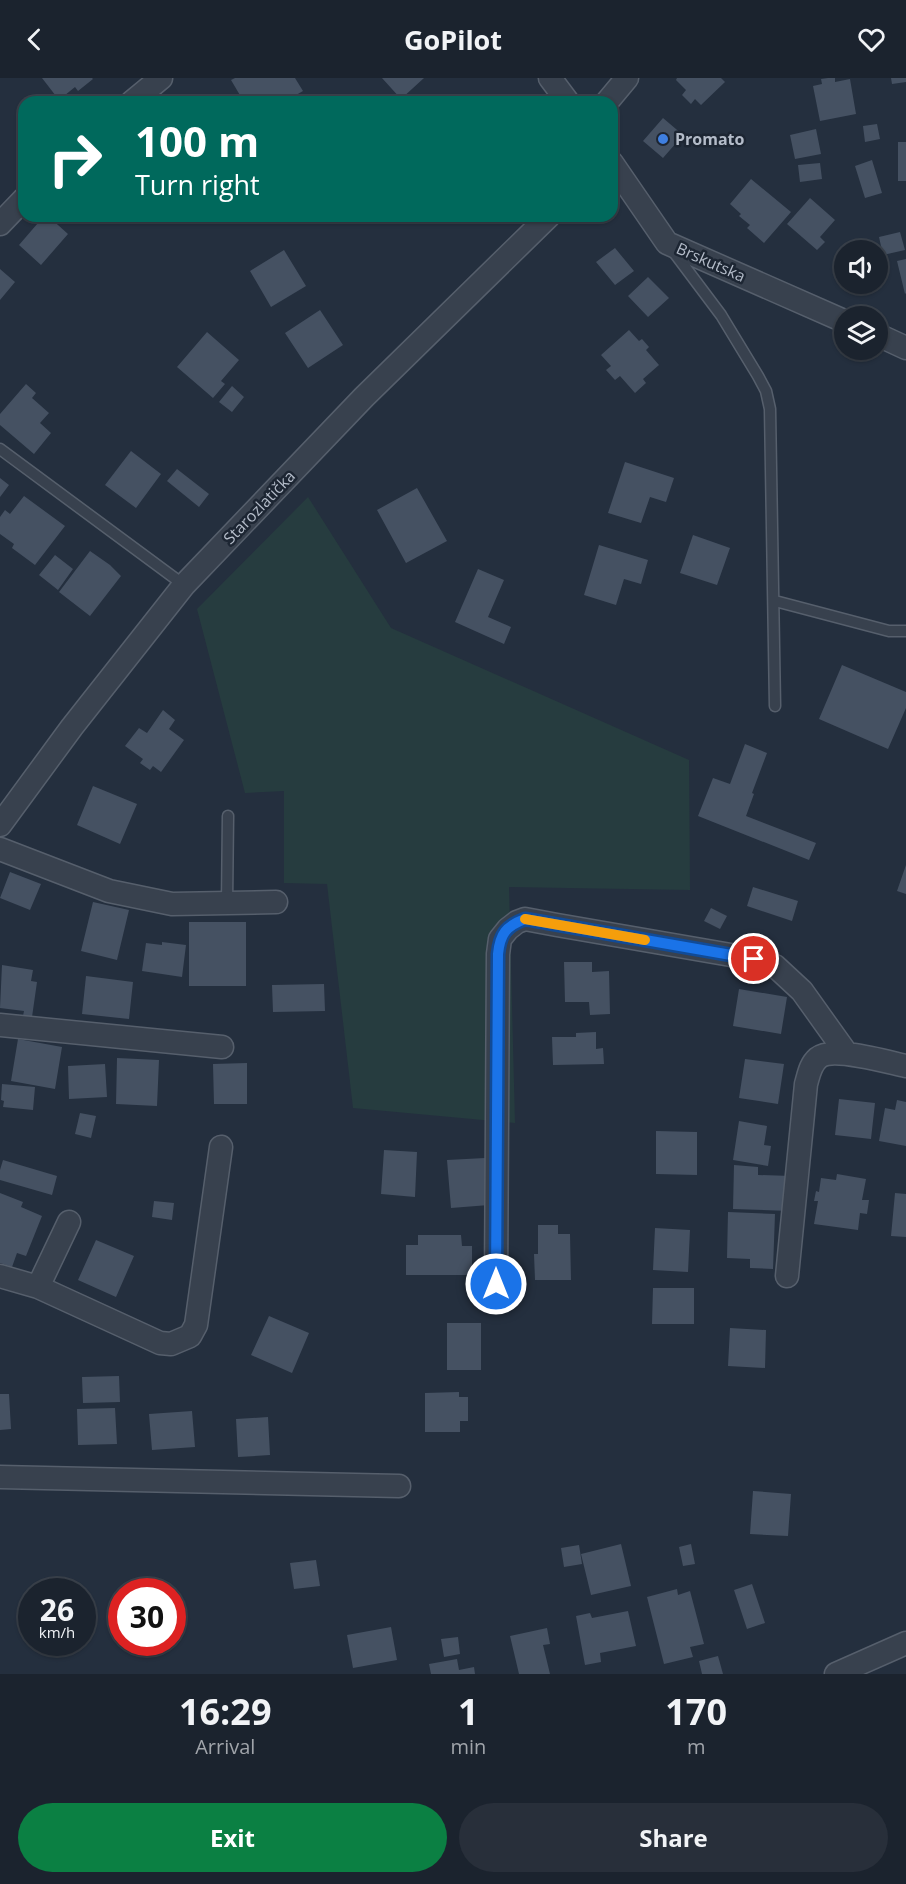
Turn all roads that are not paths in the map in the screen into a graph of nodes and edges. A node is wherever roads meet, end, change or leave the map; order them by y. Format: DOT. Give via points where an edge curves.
graph roads {
  1 [pos="161,78"];
  2 [pos="550,78"];
  3 [pos="627,78"];
  4 [pos="139,96"];
  5 [pos="564,96"];
  6 [pos="612,96"];
  7 [pos="618,172"];
  8 [pos="18,206"];
  9 [pos="543,222"];
  10 [pos="0,224"];
  11 [pos="667,243"];
  12 [pos="834,317"];
  13 [pos="888,340"];
  14 [pos="906,348"];
  15 [pos="0,449"];
  16 [pos="184,585"];
  17 [pos="774,601"];
  18 [pos="906,632"];
  19 [pos="775,706"];
  20 [pos="228,816"];
  21 [pos="0,825"];
  22 [pos="0,849"];
  23 [pos="276,902"];
  24 [pos="227,903"];
  25 [pos="0,1025"];
  26 [pos="222,1047"];
  27 [pos="847,1054"];
  28 [pos="906,1066"];
  29 [pos="221,1147"];
  30 [pos="69,1222"];
  31 [pos="0,1275"];
  32 [pos="787,1276"];
  33 [pos="496,1284"];
  34 [pos="38,1287"];
  35 [pos="0,1477"];
  36 [pos="399,1486"];
  37 [pos="905,1645"];
  38 [pos="836,1674"];
  1 -- 4 [label="street"];
  2 -- 5 [label="street"];
  3 -- 6 [label="street"];
  7 -- 11 [label="street, Brskutska"];
  8 -- 10 [label="street"];
  9 -- 16 [label="street, Starozlatička" via="364,397"];
  11 -- 12 [label="street, Brskutska"];
  11 -- 17 [label="lane" via="721,315 766,391 770,409"];
  13 -- 14 [label="street"];
  15 -- 16 [label="lane"];
  16 -- 21 [label="street, Starozlatička"];
  17 -- 18 [label="lane"];
  17 -- 19 [label="lane"];
  20 -- 24 [label="lane"];
  22 -- 24 [label="street" via="109,891 172,904"];
  23 -- 24 [label="street"];
  25 -- 26 [label="street"];
  27 -- 28 [label="street"];
  27 -- 32 [label="street" via="819,1057 806,1084"];
  27 -- 33 [label="street" via="802,991 775,966 525,919 517,922 500,939 498,954"];
  29 -- 34 [label="street" via="196,1325 190,1336 171,1344 159,1343"];
  30 -- 34 [label="street"];
  31 -- 34 [label="street"];
  35 -- 36 [label="street"];
  37 -- 38 [label="street"];
}
